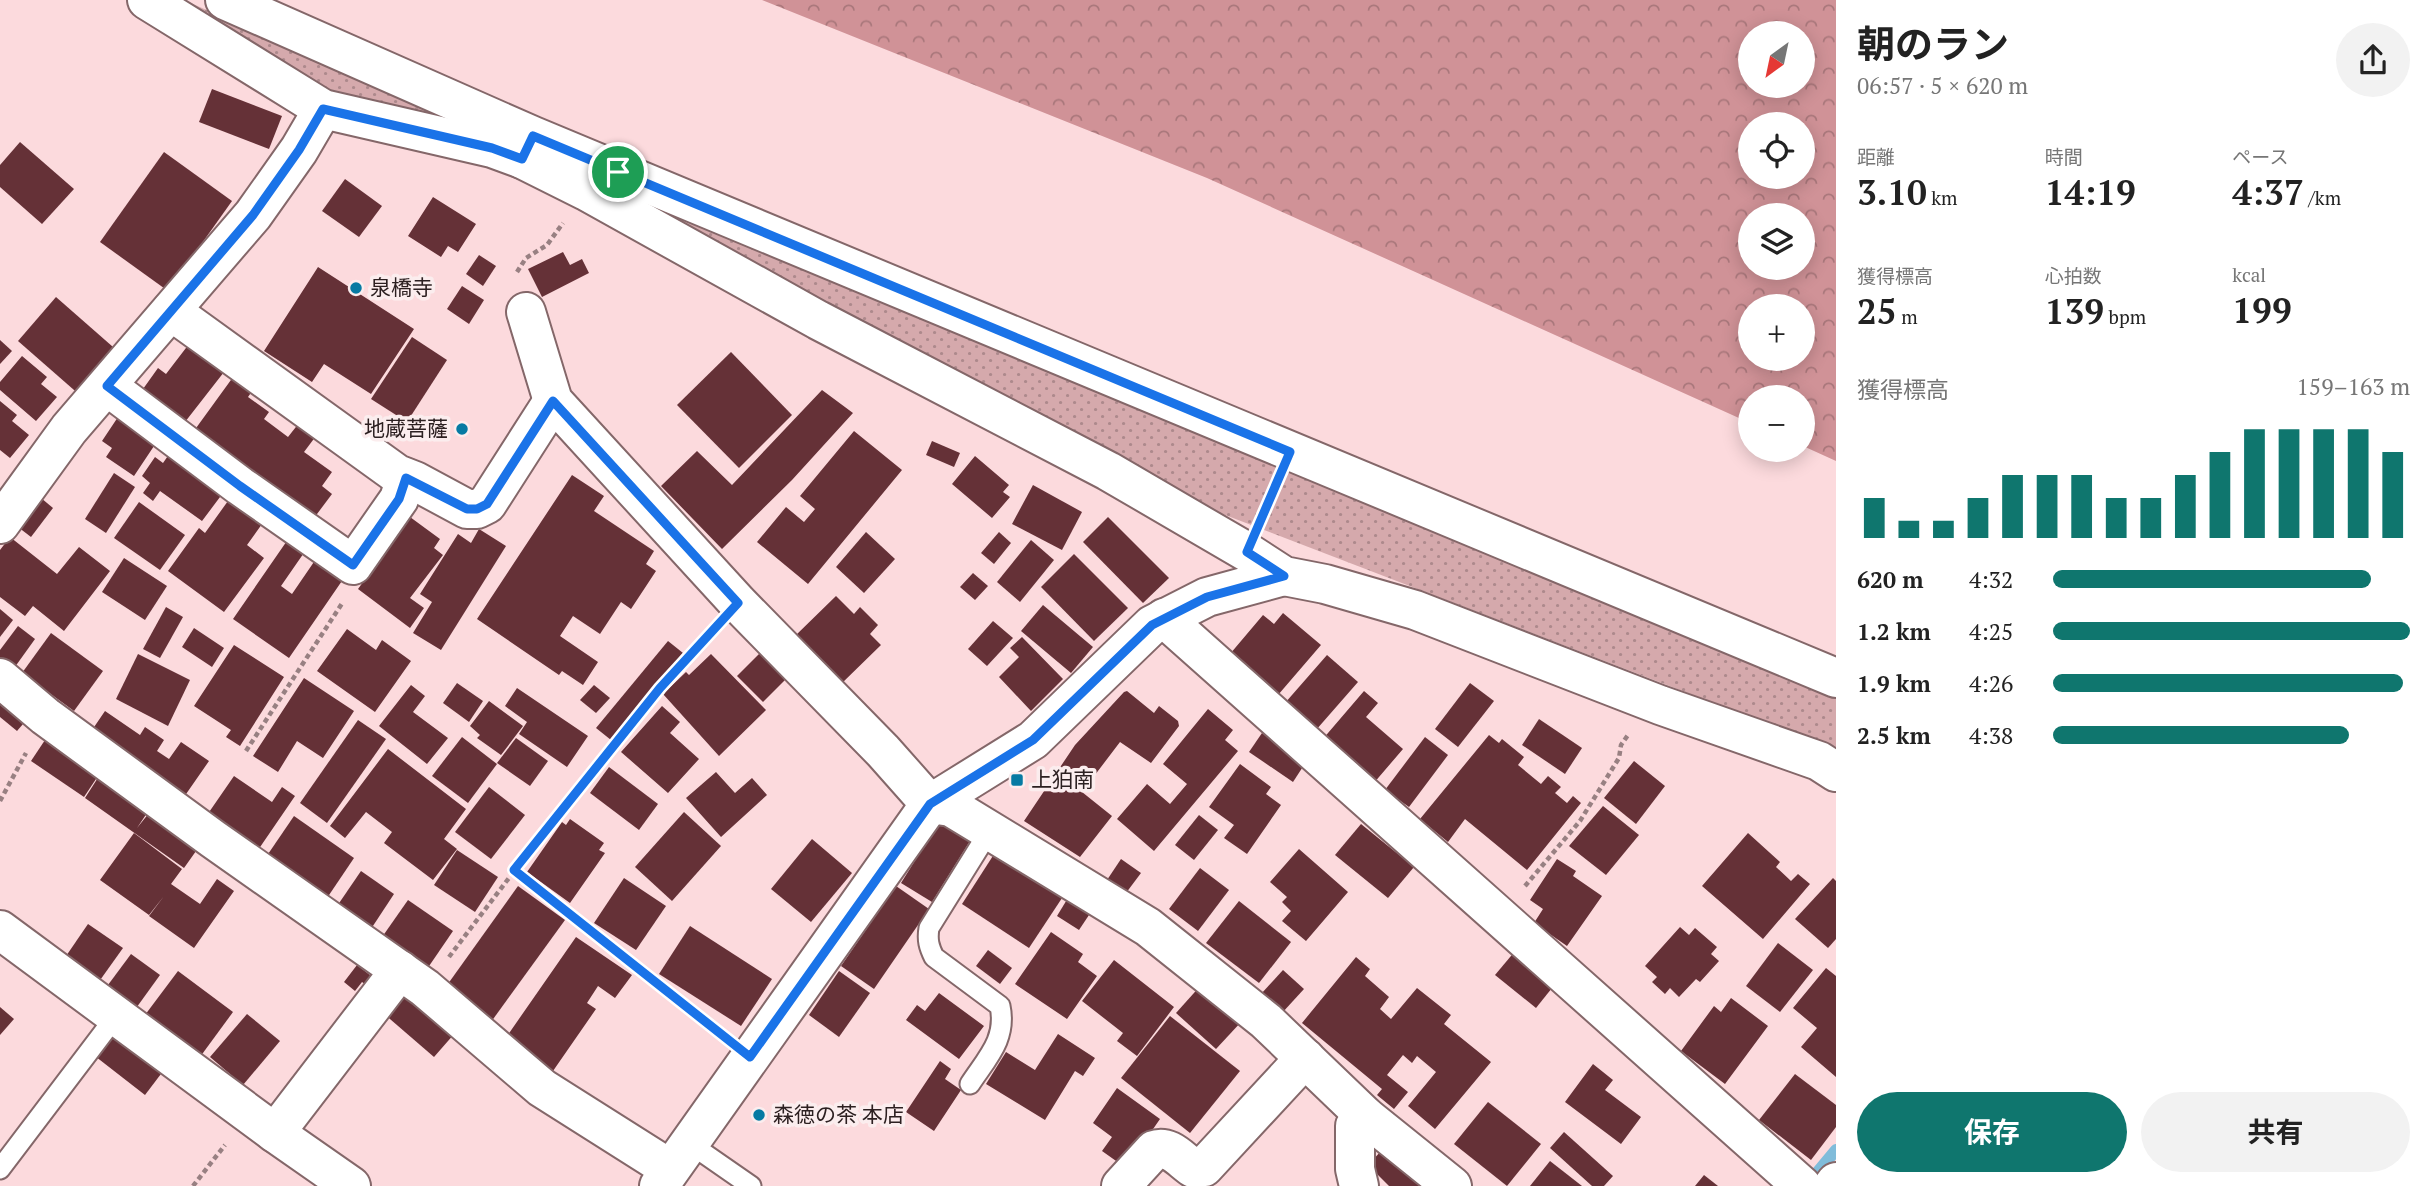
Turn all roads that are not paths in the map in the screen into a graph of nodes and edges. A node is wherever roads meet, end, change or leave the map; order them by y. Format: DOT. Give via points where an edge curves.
graph roads {
  1 [pos="147,0"];
  2 [pos="225,0"];
  3 [pos="323,109"];
  4 [pos="528,147"];
  5 [pos="171,311"];
  6 [pos="526,312"];
  7 [pos="107,386"];
  8 [pos="553,401"];
  9 [pos="406,478"];
  10 [pos="1,521"];
  11 [pos="1284,576"];
  12 [pos="1164,618"];
  13 [pos="0,678"];
  14 [pos="1836,678"];
  15 [pos="1830,766"];
  16 [pos="930,804"];
  17 [pos="990,830"];
  18 [pos="0,930"];
  19 [pos="412,979"];
  20 [pos="116,1016"];
  21 [pos="1305,1058"];
  22 [pos="970,1084"];
  23 [pos="1365,1116"];
  24 [pos="262,1124"];
  25 [pos="673,1166"];
  26 [pos="0,1169"];
  27 [pos="1799,1183"];
  28 [pos="351,1186"];
  29 [pos="751,1186"];
  30 [pos="1121,1186"];
  31 [pos="1359,1186"];
  32 [pos="1452,1186"];
  1 -- 3 [label="street"];
  2 -- 4 [label="street"];
  3 -- 4 [label="street" via="492,148"];
  3 -- 5 [label="street" via="253,215"];
  4 -- 11 [label="street" via="586,191 818,320 1108,471"];
  4 -- 14 [label="street" via="1290,452"];
  5 -- 7 [label="street"];
  5 -- 9 [label="street"];
  6 -- 8 [label="street"];
  7 -- 9 [label="street" via="353,565 399,499"];
  7 -- 10 [label="street"];
  8 -- 9 [label="street" via="487,504 467,509"];
  8 -- 16 [label="street"];
  11 -- 12 [label="street" via="1207,597"];
  11 -- 15 [label="street" via="1415,610"];
  12 -- 16 [label="street" via="1033,740"];
  12 -- 27 [label="street"];
  13 -- 19 [label="street" via="213,839"];
  16 -- 17 [label="street" via="951,807"];
  16 -- 25 [label="street"];
  17 -- 21 [label="street" via="1148,927 1227,988"];
  17 -- 22 [label="lane" via="927,937 934,957 1000,1006 999,1039"];
  18 -- 20 [label="street"];
  19 -- 24 [label="street"];
  19 -- 25 [label="street" via="542,1088"];
  20 -- 24 [label="street"];
  20 -- 26 [label="lane"];
  21 -- 23 [label="street"];
  21 -- 30 [label="street" via="1204,1167 1193,1168 1159,1147"];
  23 -- 31 [label="street" via="1355,1126"];
  23 -- 32 [label="street"];
  24 -- 28 [label="street"];
  25 -- 29 [label="lane"];
}
